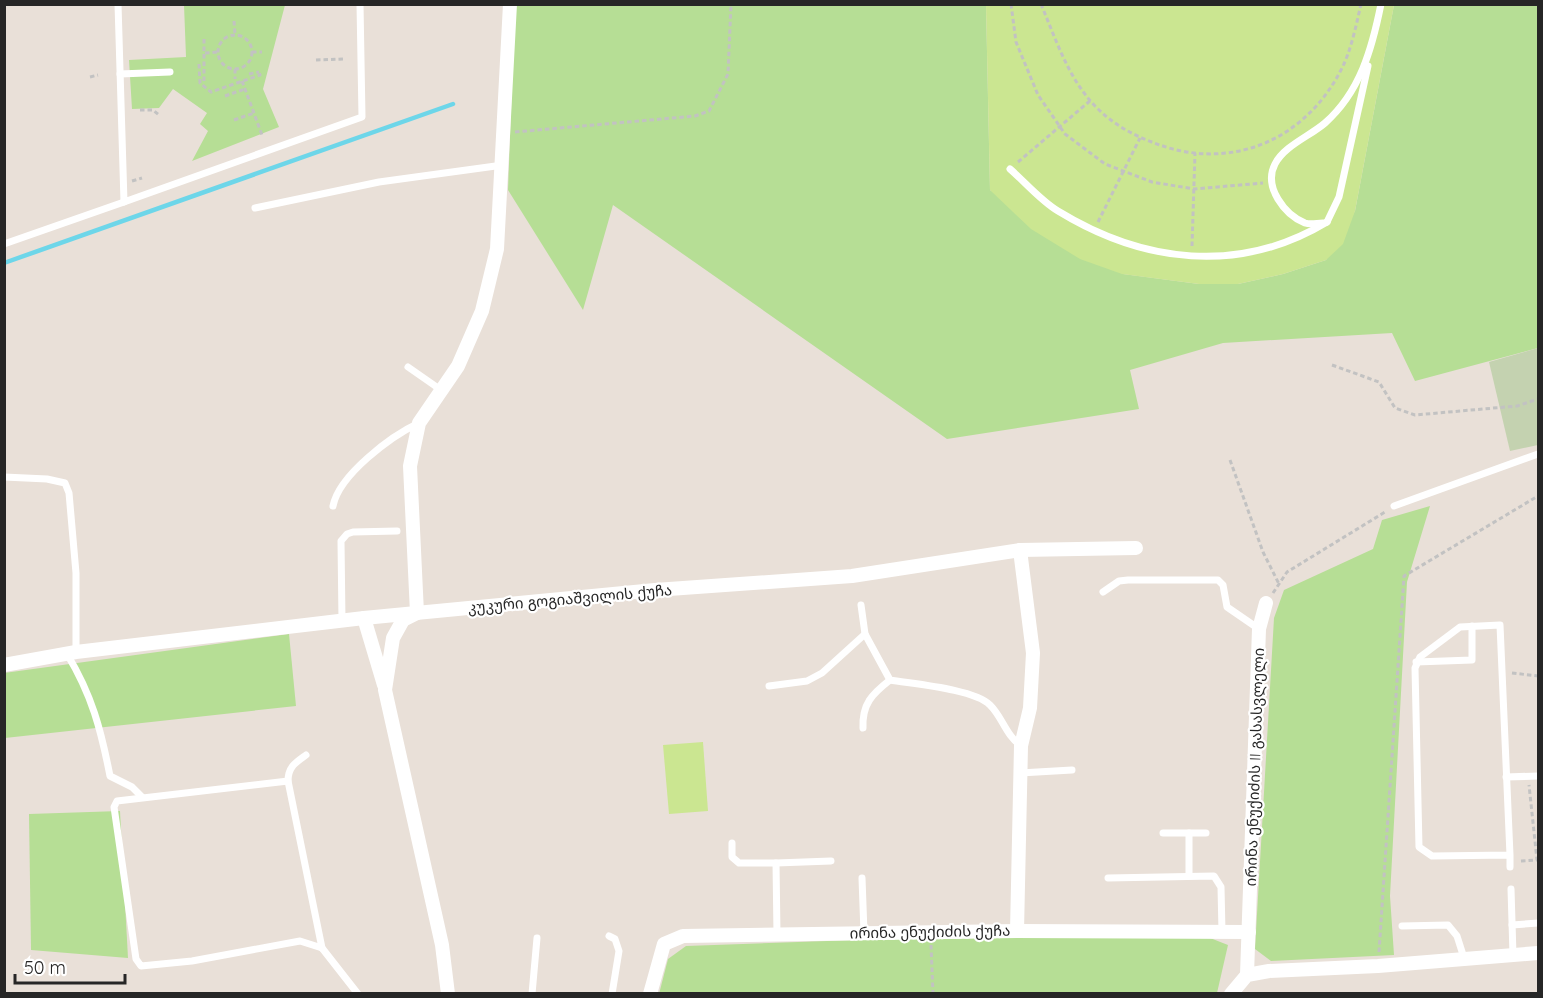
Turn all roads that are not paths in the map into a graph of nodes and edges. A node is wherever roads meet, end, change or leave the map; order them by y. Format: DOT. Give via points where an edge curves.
graph roads {
  1 [pos="118,4"];
  2 [pos="360,4"];
  3 [pos="510,4"];
  4 [pos="1381,4"];
  5 [pos="1371,52"];
  6 [pos="170,72"];
  7 [pos="120,74"];
  8 [pos="503,165"];
  9 [pos="1010,169"];
  10 [pos="124,202"];
  11 [pos="255,208"];
  12 [pos="1327,222"];
  13 [pos="4,244"];
  14 [pos="408,367"];
  15 [pos="441,390"];
  16 [pos="419,423"];
  17 [pos="1539,454"];
  18 [pos="4,477"];
  19 [pos="333,506"];
  20 [pos="1394,506"];
  21 [pos="396,531"];
  22 [pos="1136,548"];
  23 [pos="1020,550"];
  24 [pos="1103,592"];
  25 [pos="1266,603"];
  26 [pos="861,605"];
  27 [pos="417,613"];
  28 [pos="364,618"];
  29 [pos="342,621"];
  30 [pos="1472,626"];
  31 [pos="1259,629"];
  32 [pos="865,634"];
  33 [pos="71,653"];
  34 [pos="1416,662"];
  35 [pos="4,665"];
  36 [pos="890,680"];
  37 [pos="769,686"];
  38 [pos="385,690"];
  39 [pos="863,729"];
  40 [pos="1021,746"];
  41 [pos="306,755"];
  42 [pos="1072,770"];
  43 [pos="1020,773"];
  44 [pos="1539,776"];
  45 [pos="1506,777"];
  46 [pos="288,781"];
  47 [pos="142,797"];
  48 [pos="1163,833"];
  49 [pos="1189,833"];
  50 [pos="1206,833"];
  51 [pos="732,843"];
  52 [pos="831,861"];
  53 [pos="776,863"];
  54 [pos="1189,875"];
  55 [pos="862,878"];
  56 [pos="1108,878"];
  57 [pos="1511,889"];
  58 [pos="1539,923"];
  59 [pos="1512,925"];
  60 [pos="1402,926"];
  61 [pos="1017,931"];
  62 [pos="1222,932"];
  63 [pos="1249,932"];
  64 [pos="864,933"];
  65 [pos="777,934"];
  66 [pos="609,936"];
  67 [pos="537,938"];
  68 [pos="322,948"];
  69 [pos="1539,953"];
  70 [pos="1513,955"];
  71 [pos="1464,958"];
  72 [pos="1247,975"];
  73 [pos="358,993"];
  74 [pos="448,993"];
  75 [pos="532,993"];
  76 [pos="612,993"];
  77 [pos="650,993"];
  78 [pos="1231,993"];
  1 -- 7 [label="lane"];
  2 -- 10 [label="lane" via="362,117"];
  3 -- 8 [label="street"];
  4 -- 5 [label="lane"];
  5 -- 12 [label="lane" via="1339,197"];
  5 -- 12 [label="lane" via="1342,106 1274,165 1272,182 1289,215 1308,224"];
  6 -- 7 [label="lane"];
  7 -- 10 [label="lane"];
  8 -- 11 [label="lane" via="379,182"];
  8 -- 15 [label="street" via="497,249 482,311 458,366"];
  9 -- 12 [label="lane" via="1056,210 1094,231 1177,256 1221,258 1266,250"];
  10 -- 13 [label="lane"];
  14 -- 15 [label="lane"];
  15 -- 16 [label="street"];
  16 -- 19 [label="lane" via="395,434 341,486"];
  16 -- 27 [label="street" via="410,466"];
  17 -- 20 [label="lane"];
  18 -- 33 [label="lane" via="65,483 69,493 76,573"];
  21 -- 29 [label="lane" via="353,532 341,541"];
  22 -- 23 [label="street, კუკური გოგიაშვილის ქუჩა"];
  23 -- 27 [label="street, კუკური გოგიაშვილის ქუჩა" via="852,576"];
  23 -- 40 [label="street" via="1033,653 1030,708"];
  24 -- 31 [label="lane" via="1128,580 1218,580 1223,585 1227,607"];
  25 -- 31 [label="street, ირინა ენუქიძის II გასასვლელი"];
  26 -- 32 [label="lane"];
  27 -- 28 [label="street, კუკური გოგიაშვილის ქუჩა"];
  27 -- 38 [label="street" via="404,620 393,639"];
  28 -- 29 [label="street, კუკური გოგიაშვილის ქუჩა"];
  28 -- 38 [label="street"];
  29 -- 33 [label="street, კუკური გოგიაშვილის ქუჩა"];
  30 -- 34 [label="lane" via="1460,627"];
  30 -- 34 [label="lane" via="1472,660"];
  30 -- 45 [label="lane" via="1500,625"];
  31 -- 63 [label="street, ირინა ენუქიძის II გასასვლელი"];
  32 -- 36 [label="lane"];
  32 -- 37 [label="lane" via="822,673 807,681"];
  33 -- 35 [label="street, კუკური გოგიაშვილის ქუჩა"];
  33 -- 47 [label="lane" via="100,722 110,776"];
  34 -- 45 [label="lane" via="1419,847 1432,856 1510,861"];
  36 -- 39 [label="lane" via="871,695 862,713"];
  36 -- 40 [label="lane" via="968,695 988,703 1010,737"];
  38 -- 74 [label="street" via="442,945"];
  40 -- 43 [label="street"];
  41 -- 46 [label="lane" via="292,766"];
  42 -- 43 [label="lane"];
  43 -- 61 [label="street"];
  44 -- 45 [label="lane"];
  46 -- 47 [label="lane"];
  46 -- 68 [label="lane"];
  47 -- 68 [label="lane" via="117,801 114,807 136,959 141,966 300,941"];
  48 -- 49 [label="lane"];
  49 -- 50 [label="lane"];
  49 -- 54 [label="lane"];
  51 -- 53 [label="lane" via="732,857 739,863"];
  52 -- 53 [label="lane"];
  53 -- 65 [label="lane"];
  54 -- 56 [label="lane"];
  54 -- 62 [label="lane" via="1210,874 1219,880"];
  55 -- 64 [label="lane"];
  57 -- 59 [label="lane"];
  58 -- 59 [label="lane"];
  59 -- 70 [label="lane"];
  60 -- 71 [label="lane" via="1448,925"];
  61 -- 62 [label="street, ირინა ენუქიძის ქუჩა"];
  61 -- 64 [label="street, ირინა ენუქიძის ქუჩა"];
  62 -- 63 [label="street, ირინა ენუქიძის ქუჩა"];
  63 -- 72 [label="street, ირინა ენუქიძის II გასასვლელი"];
  64 -- 65 [label="street, ირინა ენუქიძის ქუჩა"];
  65 -- 77 [label="street, ირინა ენუქიძის ქუჩა" via="683,936 664,944"];
  66 -- 76 [label="lane" via="615,939 618,951"];
  67 -- 75 [label="lane"];
  68 -- 73 [label="lane"];
  69 -- 70 [label="street"];
  70 -- 71 [label="street"];
  71 -- 72 [label="street"];
  72 -- 78 [label="street"];
}
